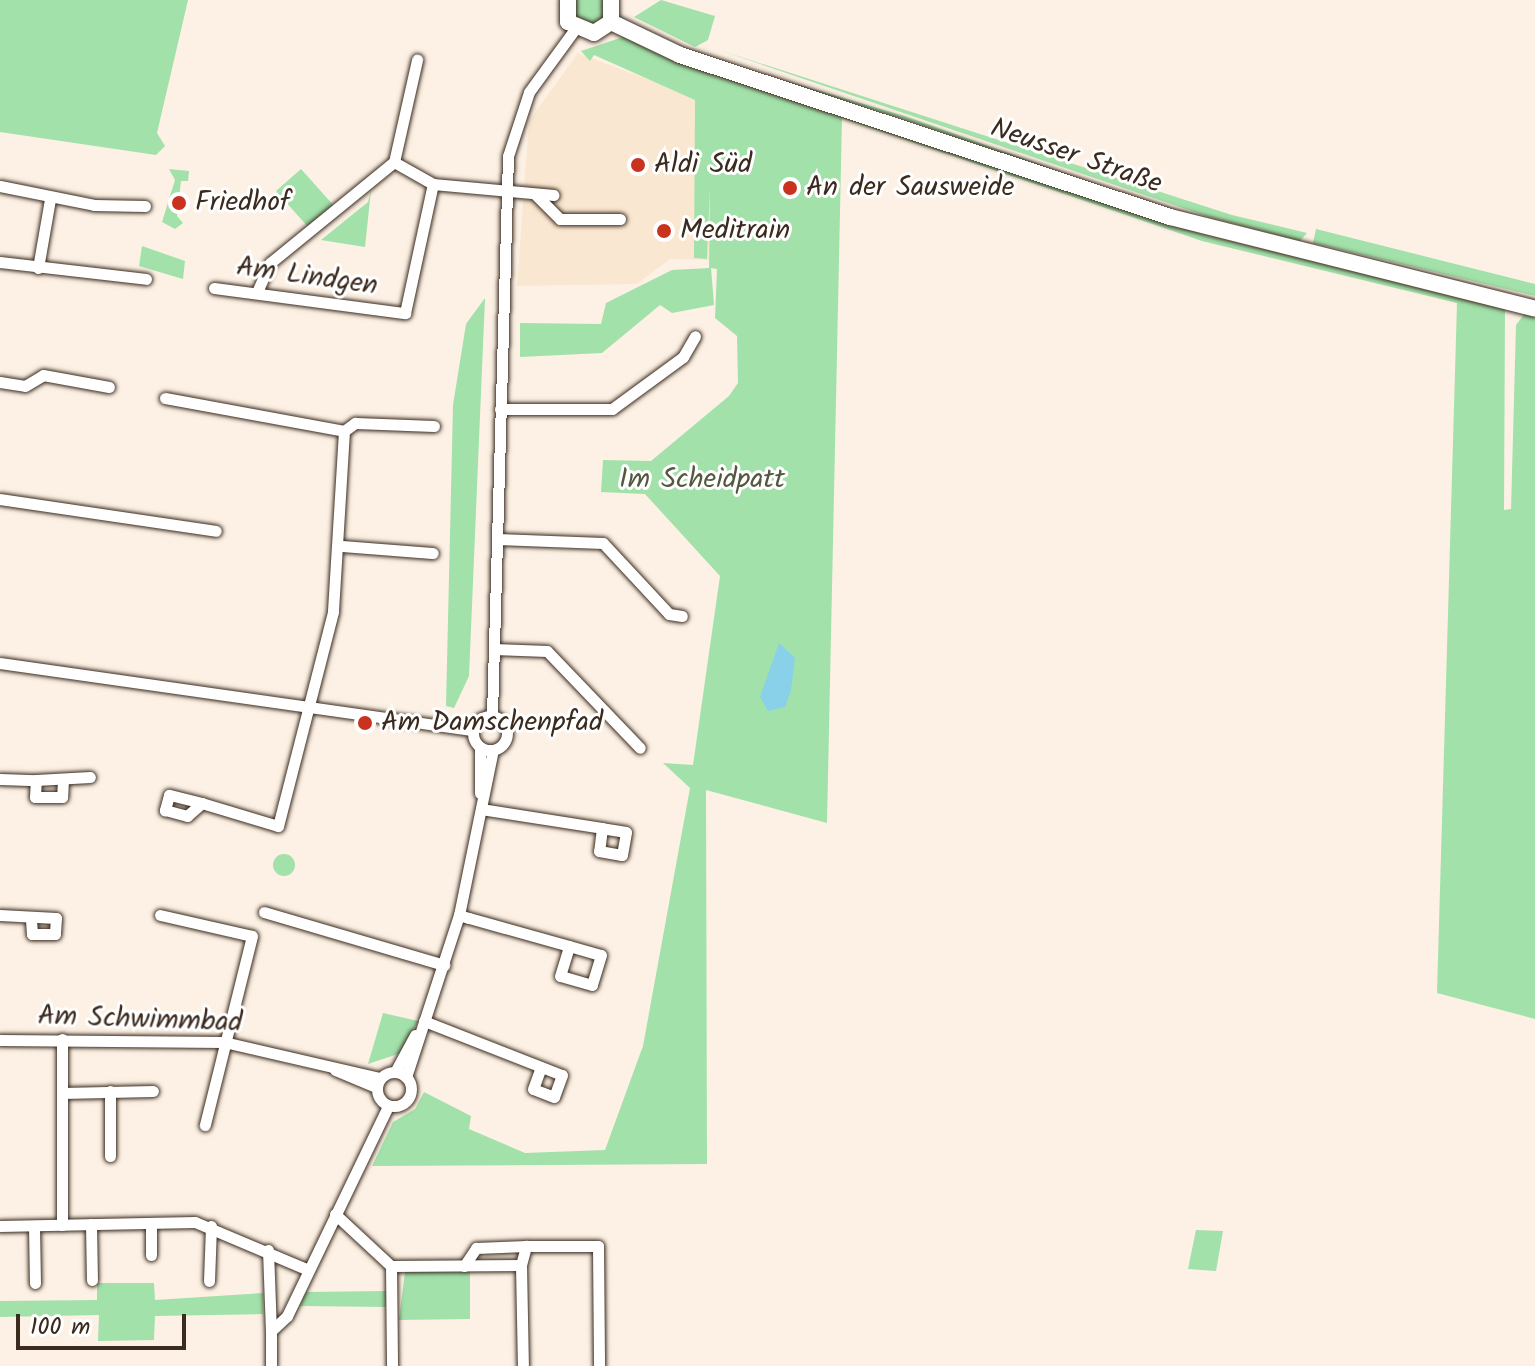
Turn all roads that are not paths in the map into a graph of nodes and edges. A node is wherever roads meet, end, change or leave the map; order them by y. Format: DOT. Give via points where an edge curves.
graph roads {
  1 [pos="568,0"];
  2 [pos="611,0"];
  3 [pos="611,22"];
  4 [pos="575,29"];
  5 [pos="417,60"];
  6 [pos="394,162"];
  7 [pos="433,184"];
  8 [pos="0,186"];
  9 [pos="505,194"];
  10 [pos="536,195"];
  11 [pos="554,195"];
  12 [pos="50,199"];
  13 [pos="145,206"];
  14 [pos="620,219"];
  15 [pos="0,262"];
  16 [pos="38,268"];
  17 [pos="146,279"];
  18 [pos="214,288"];
  19 [pos="257,292"];
  20 [pos="1535,309"];
  21 [pos="695,336"];
  22 [pos="0,382"];
  23 [pos="109,387"];
  24 [pos="165,398"];
  25 [pos="500,409"];
  26 [pos="434,426"];
  27 [pos="344,431"];
  28 [pos="0,499"];
  29 [pos="216,531"];
  30 [pos="497,539"];
  31 [pos="341,546"];
  32 [pos="433,553"];
  33 [pos="682,616"];
  34 [pos="494,649"];
  35 [pos="0,663"];
  36 [pos="311,707"];
  37 [pos="492,715"];
  38 [pos="473,730"];
  39 [pos="487,748"];
  40 [pos="640,748"];
  41 [pos="90,777"];
  42 [pos="0,779"];
  43 [pos="202,803"];
  44 [pos="482,805"];
  45 [pos="602,828"];
  46 [pos="264,912"];
  47 [pos="0,915"];
  48 [pos="160,915"];
  49 [pos="459,915"];
  50 [pos="31,918"];
  51 [pos="569,946"];
  52 [pos="444,965"];
  53 [pos="424,1021"];
  54 [pos="62,1039"];
  55 [pos="0,1040"];
  56 [pos="224,1042"];
  57 [pos="541,1067"];
  58 [pos="400,1074"];
  59 [pos="378,1083"];
  60 [pos="110,1091"];
  61 [pos="153,1091"];
  62 [pos="62,1093"];
  63 [pos="388,1106"];
  64 [pos="205,1125"];
  65 [pos="110,1156"];
  66 [pos="335,1214"];
  67 [pos="151,1223"];
  68 [pos="91,1224"];
  69 [pos="62,1225"];
  70 [pos="0,1226"];
  71 [pos="34,1226"];
  72 [pos="211,1226"];
  73 [pos="526,1246"];
  74 [pos="268,1250"];
  75 [pos="151,1255"];
  76 [pos="521,1265"];
  77 [pos="391,1266"];
  78 [pos="464,1266"];
  79 [pos="306,1269"];
  80 [pos="92,1280"];
  81 [pos="209,1281"];
  82 [pos="35,1283"];
  83 [pos="271,1331"];
  84 [pos="271,1366"];
  85 [pos="392,1366"];
  86 [pos="523,1366"];
  87 [pos="599,1366"];
  1 -- 4 [label="main road"];
  2 -- 3 [label="main road"];
  3 -- 4 [label="main road" via="594,33"];
  3 -- 20 [label="main road, Neusser Straße" via="680,55 1170,217"];
  4 -- 9 [label="street" via="519,112"];
  5 -- 6 [label="street"];
  6 -- 7 [label="street"];
  6 -- 19 [label="street" via="270,263"];
  7 -- 9 [label="street"];
  7 -- 19 [label="street, Am Lindgen" via="405,313"];
  8 -- 12 [label="street"];
  9 -- 10 [label="street"];
  9 -- 25 [label="street"];
  10 -- 11 [label="street"];
  10 -- 14 [label="street" via="560,219"];
  12 -- 13 [label="street"];
  12 -- 16 [label="street"];
  15 -- 16 [label="street"];
  16 -- 17 [label="street"];
  18 -- 19 [label="street, Am Lindgen"];
  21 -- 25 [label="street" via="683,357 612,409"];
  22 -- 23 [label="street" via="25,386 43,375"];
  24 -- 27 [label="street"];
  25 -- 30 [label="street"];
  26 -- 27 [label="street" via="355,423"];
  27 -- 31 [label="street"];
  28 -- 29 [label="street"];
  30 -- 33 [label="street" via="603,543 669,614"];
  30 -- 34 [label="street"];
  31 -- 32 [label="street"];
  31 -- 36 [label="street"];
  34 -- 37 [label="street"];
  34 -- 40 [label="street" via="547,651"];
  35 -- 36 [label="street"];
  36 -- 38 [label="street"];
  36 -- 43 [label="street" via="278,826"];
  37 -- 38 [label="street"];
  37 -- 39 [label="street" via="507,730"];
  38 -- 39 [label="street"];
  39 -- 44 [label="street"];
  41 -- 42 [label="street"];
  44 -- 45 [label="street"];
  44 -- 49 [label="street"];
  46 -- 52 [label="street"];
  47 -- 50 [label="street"];
  48 -- 56 [label="street" via="252,936"];
  49 -- 51 [label="street"];
  49 -- 52 [label="street"];
  52 -- 53 [label="street"];
  53 -- 57 [label="street"];
  53 -- 58 [label="street"];
  54 -- 55 [label="street, Am Schwimmbad"];
  54 -- 56 [label="street, Am Schwimmbad"];
  54 -- 62 [label="street"];
  56 -- 59 [label="street, Am Schwimmbad" via="324,1063"];
  56 -- 64 [label="street"];
  58 -- 59 [label="street"];
  58 -- 63 [label="street" via="409,1098"];
  59 -- 63 [label="street"];
  60 -- 61 [label="street"];
  60 -- 62 [label="street"];
  60 -- 65 [label="street"];
  62 -- 69 [label="street"];
  63 -- 66 [label="street"];
  66 -- 77 [label="street"];
  66 -- 79 [label="street"];
  67 -- 68 [label="street"];
  67 -- 72 [label="street"];
  67 -- 75 [label="street"];
  68 -- 69 [label="street"];
  68 -- 80 [label="street"];
  69 -- 71 [label="street"];
  70 -- 71 [label="street"];
  71 -- 82 [label="street"];
  72 -- 74 [label="street"];
  72 -- 81 [label="street"];
  73 -- 76 [label="street"];
  73 -- 78 [label="street" via="476,1248"];
  73 -- 87 [label="street" via="598,1246"];
  74 -- 79 [label="street"];
  74 -- 83 [label="street"];
  76 -- 78 [label="street"];
  76 -- 86 [label="street"];
  77 -- 78 [label="street"];
  77 -- 85 [label="street"];
  79 -- 83 [label="street" via="287,1316"];
  83 -- 84 [label="street"];
}
